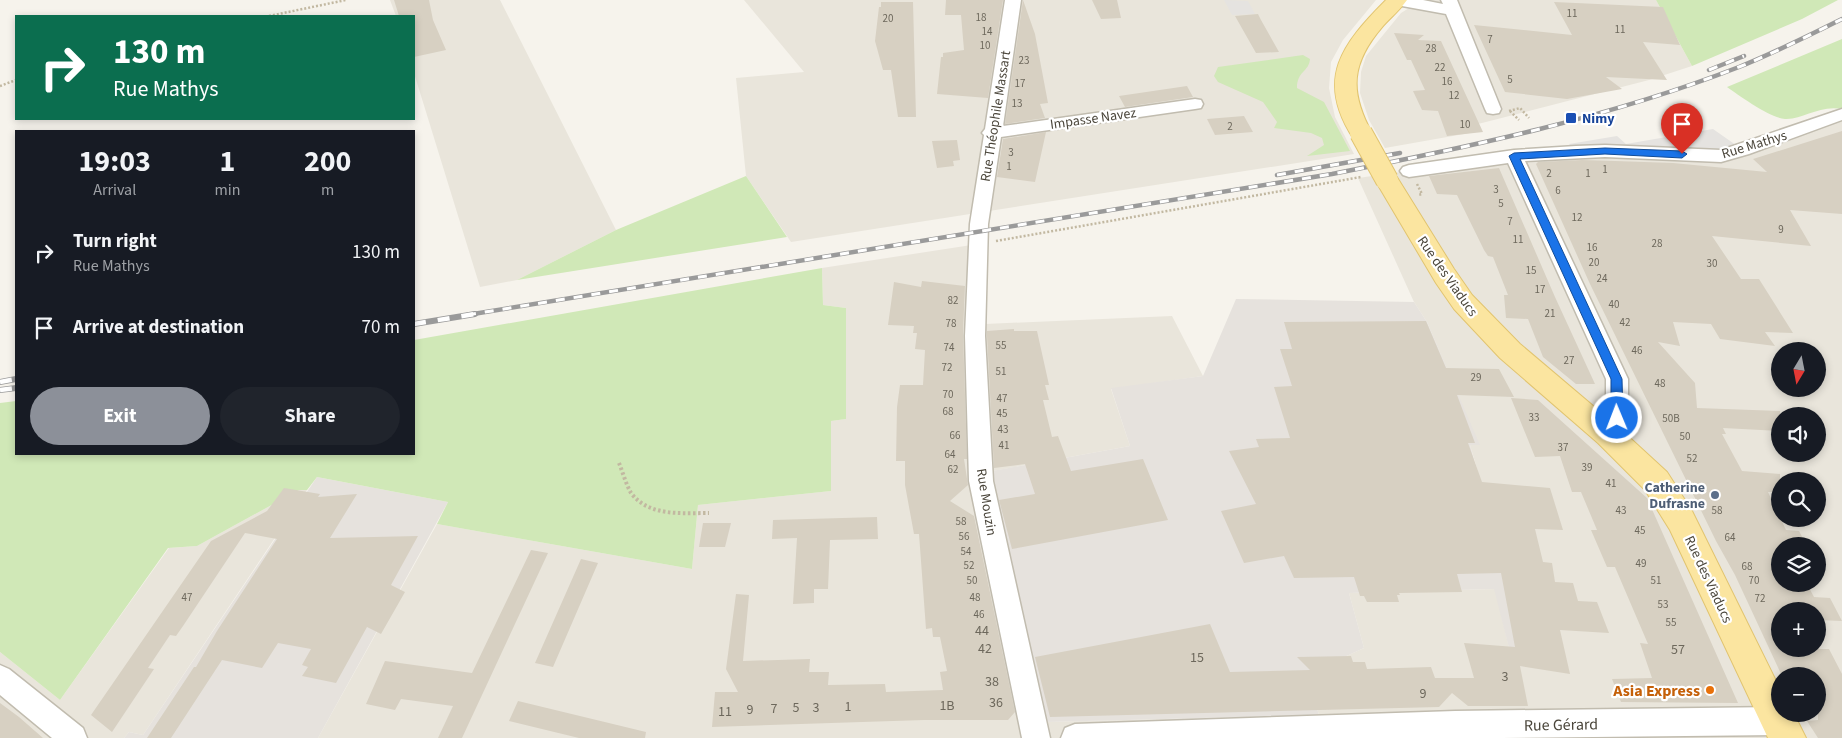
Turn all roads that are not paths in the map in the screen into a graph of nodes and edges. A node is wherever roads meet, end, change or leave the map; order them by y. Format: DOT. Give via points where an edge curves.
graph roads {
  1 [pos="1013,0"];
  2 [pos="1396,0"];
  3 [pos="1436,0"];
  4 [pos="1450,6"];
  5 [pos="1195,104"];
  6 [pos="1493,109"];
  7 [pos="1842,114"];
  8 [pos="991,133"];
  9 [pos="1514,156"];
  10 [pos="1398,175"];
  11 [pos="978,238"];
  12 [pos="1608,435"];
  13 [pos="0,678"];
  14 [pos="1783,729"];
  15 [pos="73,738"];
  16 [pos="1036,738"];
  17 [pos="1075,738"];
  1 -- 8 [label="street, Rue Théophile Massart"];
  2 -- 4 [label="street"];
  2 -- 10 [label="main road, Rue des Viaducs, bridge" via="1349,59 1346,98 1361,134"];
  3 -- 4 [label="street"];
  4 -- 6 [label="street"];
  5 -- 8 [label="street, Impasse Navez"];
  7 -- 9 [label="street, Rue Mathys" via="1721,156 1605,151"];
  8 -- 11 [label="street, Rue Théophile Massart"];
  9 -- 10 [label="street, Rue Mathys"];
  9 -- 12 [label="street" via="1617,379 1617,418"];
  10 -- 12 [label="main road, Rue des Viaducs" via="1425,244 1463,302 1510,351"];
  11 -- 16 [label="street, Rue Mouzin" via="975,336 981,481"];
  12 -- 14 [label="main road, Rue des Viaducs" via="1656,481 1669,500"];
  13 -- 15 [label="street"];
  14 -- 17 [label="street, Rue Gérard" via="1455,725"];
}
